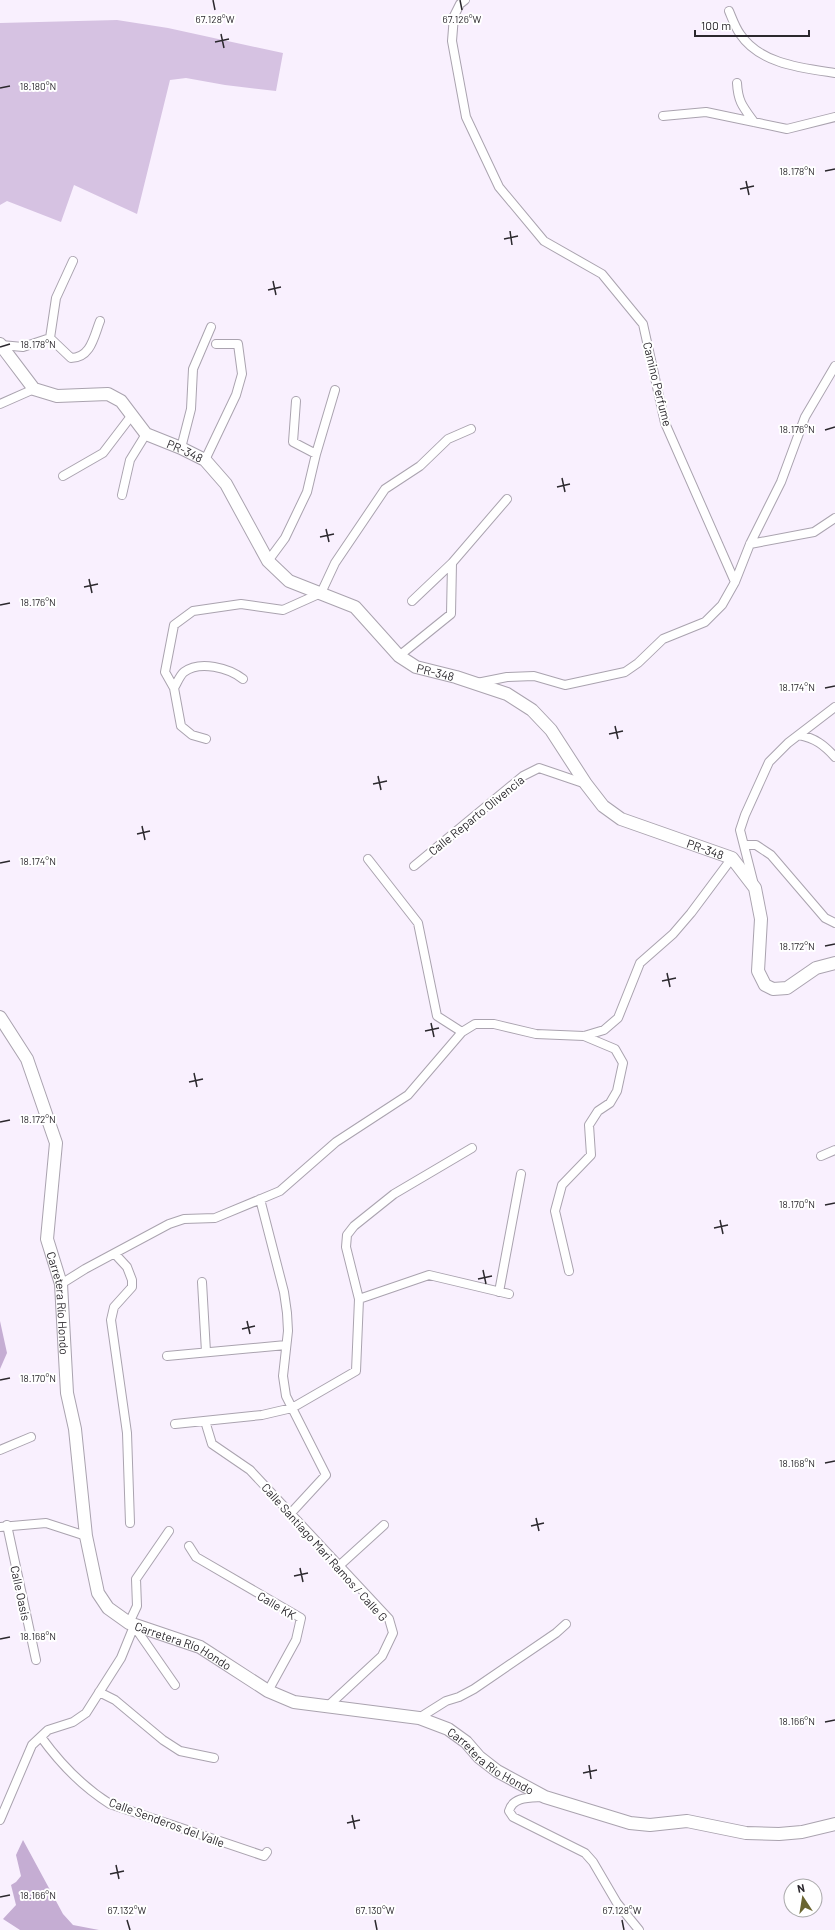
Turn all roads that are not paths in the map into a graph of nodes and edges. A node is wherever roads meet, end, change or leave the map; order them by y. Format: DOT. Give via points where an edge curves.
graph roads {
  1 [pos="465,0"];
  2 [pos="729,11"];
  3 [pos="835,73"];
  4 [pos="737,82"];
  5 [pos="663,116"];
  6 [pos="835,117"];
  7 [pos="754,122"];
  8 [pos="73,261"];
  9 [pos="100,321"];
  10 [pos="211,327"];
  11 [pos="50,338"];
  12 [pos="1,344"];
  13 [pos="216,344"];
  14 [pos="835,366"];
  15 [pos="34,389"];
  16 [pos="335,390"];
  17 [pos="296,401"];
  18 [pos="0,404"];
  19 [pos="132,415"];
  20 [pos="471,429"];
  21 [pos="146,434"];
  22 [pos="181,448"];
  23 [pos="316,454"];
  24 [pos="205,460"];
  25 [pos="63,476"];
  26 [pos="122,495"];
  27 [pos="508,499"];
  28 [pos="835,514"];
  29 [pos="750,544"];
  30 [pos="268,562"];
  31 [pos="452,563"];
  32 [pos="736,582"];
  33 [pos="321,593"];
  34 [pos="412,601"];
  35 [pos="399,656"];
  36 [pos="243,679"];
  37 [pos="476,683"];
  38 [pos="174,688"];
  39 [pos="835,706"];
  40 [pos="799,735"];
  41 [pos="206,739"];
  42 [pos="835,757"];
  43 [pos="586,784"];
  44 [pos="744,845"];
  45 [pos="732,858"];
  46 [pos="368,859"];
  47 [pos="414,866"];
  48 [pos="755,888"];
  49 [pos="835,923"];
  50 [pos="835,963"];
  51 [pos="0,1017"];
  52 [pos="462,1032"];
  53 [pos="584,1036"];
  54 [pos="472,1148"];
  55 [pos="835,1150"];
  56 [pos="821,1156"];
  57 [pos="521,1174"];
  58 [pos="260,1200"];
  59 [pos="115,1254"];
  60 [pos="569,1271"];
  61 [pos="202,1282"];
  62 [pos="61,1284"];
  63 [pos="499,1292"];
  64 [pos="509,1294"];
  65 [pos="359,1299"];
  66 [pos="286,1344"];
  67 [pos="206,1352"];
  68 [pos="167,1356"];
  69 [pos="292,1408"];
  70 [pos="204,1421"];
  71 [pos="175,1424"];
  72 [pos="31,1437"];
  73 [pos="0,1450"];
  74 [pos="290,1513"];
  75 [pos="130,1523"];
  76 [pos="384,1525"];
  77 [pos="4,1526"];
  78 [pos="169,1531"];
  79 [pos="86,1536"];
  80 [pos="189,1546"];
  81 [pos="340,1565"];
  82 [pos="566,1624"];
  83 [pos="131,1625"];
  84 [pos="36,1660"];
  85 [pos="175,1685"];
  86 [pos="268,1691"];
  87 [pos="99,1692"];
  88 [pos="333,1707"];
  89 [pos="419,1718"];
  90 [pos="41,1736"];
  91 [pos="214,1758"];
  92 [pos="545,1797"];
  93 [pos="0,1820"];
  94 [pos="835,1824"];
  95 [pos="267,1852"];
  96 [pos="639,1930"];
  1 -- 32 [label="street, Camino Perfume" via="454,16 452,41 466,117 499,187 544,241 602,274 643,324 665,423"];
  2 -- 3 [label="street" via="740,34 754,49 787,66"];
  4 -- 7 [label="street" via="741,105"];
  5 -- 7 [label="street" via="706,112"];
  6 -- 7 [label="street" via="788,129"];
  8 -- 11 [label="street" via="56,298"];
  9 -- 11 [label="street" via="88,350 78,358 71,358"];
  10 -- 22 [label="street" via="193,369 191,408"];
  11 -- 12 [label="street" via="22,347"];
  12 -- 15 [label="street"];
  13 -- 24 [label="street" via="238,344 242,374 236,395"];
  14 -- 29 [label="street" via="805,417 781,482"];
  15 -- 18 [label="street"];
  15 -- 19 [label="street" via="57,396 108,394 121,401"];
  16 -- 23 [label="street"];
  17 -- 23 [label="street" via="293,442"];
  19 -- 21 [label="street"];
  19 -- 25 [label="street" via="103,453"];
  20 -- 33 [label="street" via="448,439 420,466 385,489 335,563"];
  21 -- 22 [label="street, PR-348 / PR-348"];
  21 -- 26 [label="street" via="130,460"];
  22 -- 24 [label="street, PR-348 / PR-348"];
  23 -- 30 [label="street" via="307,492 285,538"];
  24 -- 30 [label="street, PR-348 / PR-348" via="226,484"];
  27 -- 31 [label="street"];
  28 -- 29 [label="street" via="814,532"];
  29 -- 32 [label="street"];
  30 -- 33 [label="street, PR-348 / PR-348" via="288,581"];
  31 -- 34 [label="street"];
  31 -- 35 [label="street" via="451,614"];
  32 -- 37 [label="street" via="722,605 705,622 663,640 624,672 565,685 534,676 507,677"];
  33 -- 35 [label="street, PR-348 / PR-348" via="355,608"];
  33 -- 38 [label="street" via="283,610 242,604 193,611 174,625 165,672"];
  35 -- 37 [label="street, PR-348 / PR-348" via="416,667"];
  36 -- 38 [label="street" via="217,668 200,666 184,672"];
  37 -- 43 [label="street, PR-348 / PR-348" via="507,694 532,710 551,730"];
  38 -- 41 [label="street" via="180,726 192,735"];
  39 -- 40 [label="street"];
  40 -- 42 [label="street" via="810,737 824,745"];
  40 -- 44 [label="street" via="769,762 740,830"];
  43 -- 45 [label="street, PR-348 / PR-348" via="602,806 621,819"];
  43 -- 47 [label="street, Calle Reparto Olivencia" via="540,768 523,776"];
  44 -- 48 [label="street"];
  44 -- 49 [label="street" via="756,845 770,854 825,918"];
  45 -- 48 [label="street, PR-348 / PR-348"];
  45 -- 53 [label="street" via="673,934 640,963 618,1018 604,1030"];
  46 -- 52 [label="street" via="418,923 437,1016"];
  48 -- 50 [label="street, PR-348 / PR-348" via="761,919 758,971 765,985 773,989 787,988 816,968"];
  51 -- 62 [label="street, Carretera Río Hondo" via="27,1059 56,1143 47,1239"];
  52 -- 53 [label="street" via="475,1024 494,1024 536,1034"];
  52 -- 58 [label="street" via="408,1095 336,1142 280,1191"];
  53 -- 60 [label="street" via="615,1049 623,1063 617,1091 610,1103 598,1111 589,1125 591,1155 562,1185 555,1211"];
  54 -- 65 [label="street" via="394,1194 350,1230 346,1247"];
  55 -- 56 [label="street"];
  57 -- 63 [label="street"];
  58 -- 59 [label="street" via="215,1218 184,1219 169,1224"];
  58 -- 66 [label="street" via="284,1292 288,1330"];
  59 -- 62 [label="street" via="85,1268"];
  59 -- 75 [label="street" via="127,1267 132,1280 132,1287 114,1307 111,1320 127,1433"];
  61 -- 67 [label="street"];
  62 -- 79 [label="street, Carretera Río Hondo" via="67,1393 76,1429"];
  63 -- 64 [label="street"];
  63 -- 65 [label="street" via="429,1275"];
  65 -- 69 [label="street" via="356,1371"];
  66 -- 67 [label="street"];
  66 -- 69 [label="street" via="283,1376 286,1396"];
  67 -- 68 [label="street"];
  69 -- 70 [label="street" via="262,1415"];
  69 -- 74 [label="street" via="326,1475"];
  70 -- 71 [label="street"];
  70 -- 74 [label="street, Calle Santiago Mari Ramos / Calle G" via="212,1444 250,1470"];
  72 -- 73 [label="street"];
  74 -- 81 [label="street, Calle Santiago Mari Ramos / Calle G"];
  76 -- 81 [label="street"];
  77 -- 79 [label="street" via="46,1523"];
  77 -- 84 [label="street, Calle Oasis"];
  78 -- 83 [label="street" via="136,1579 137,1606"];
  79 -- 83 [label="street, Carretera Río Hondo" via="98,1593 108,1608"];
  80 -- 86 [label="street, Calle KK" via="196,1557 301,1618 296,1640"];
  81 -- 88 [label="street, Calle Santiago Mari Ramos / Calle G" via="389,1619 393,1633 382,1656"];
  82 -- 89 [label="street" via="556,1634 474,1689 446,1701"];
  83 -- 85 [label="street"];
  83 -- 86 [label="street, Carretera Río Hondo" via="200,1647"];
  83 -- 87 [label="street" via="121,1658"];
  86 -- 88 [label="street, Carretera Río Hondo" via="294,1702"];
  87 -- 90 [label="street" via="86,1713 73,1722 48,1730"];
  87 -- 91 [label="street" via="115,1700 180,1751"];
  88 -- 89 [label="street, Carretera Río Hondo"];
  89 -- 92 [label="street, Carretera Río Hondo" via="448,1729 497,1771"];
  90 -- 93 [label="street" via="32,1745"];
  90 -- 95 [label="street, Calle Senderos del Valle" via="66,1766 97,1796 110,1804 264,1856"];
  92 -- 94 [label="street, Carretera Río Hondo" via="630,1823 650,1825 687,1821 746,1833 779,1834 802,1832"];
  92 -- 96 [label="street" via="514,1801 509,1811 513,1817 585,1853 617,1903"];
}
